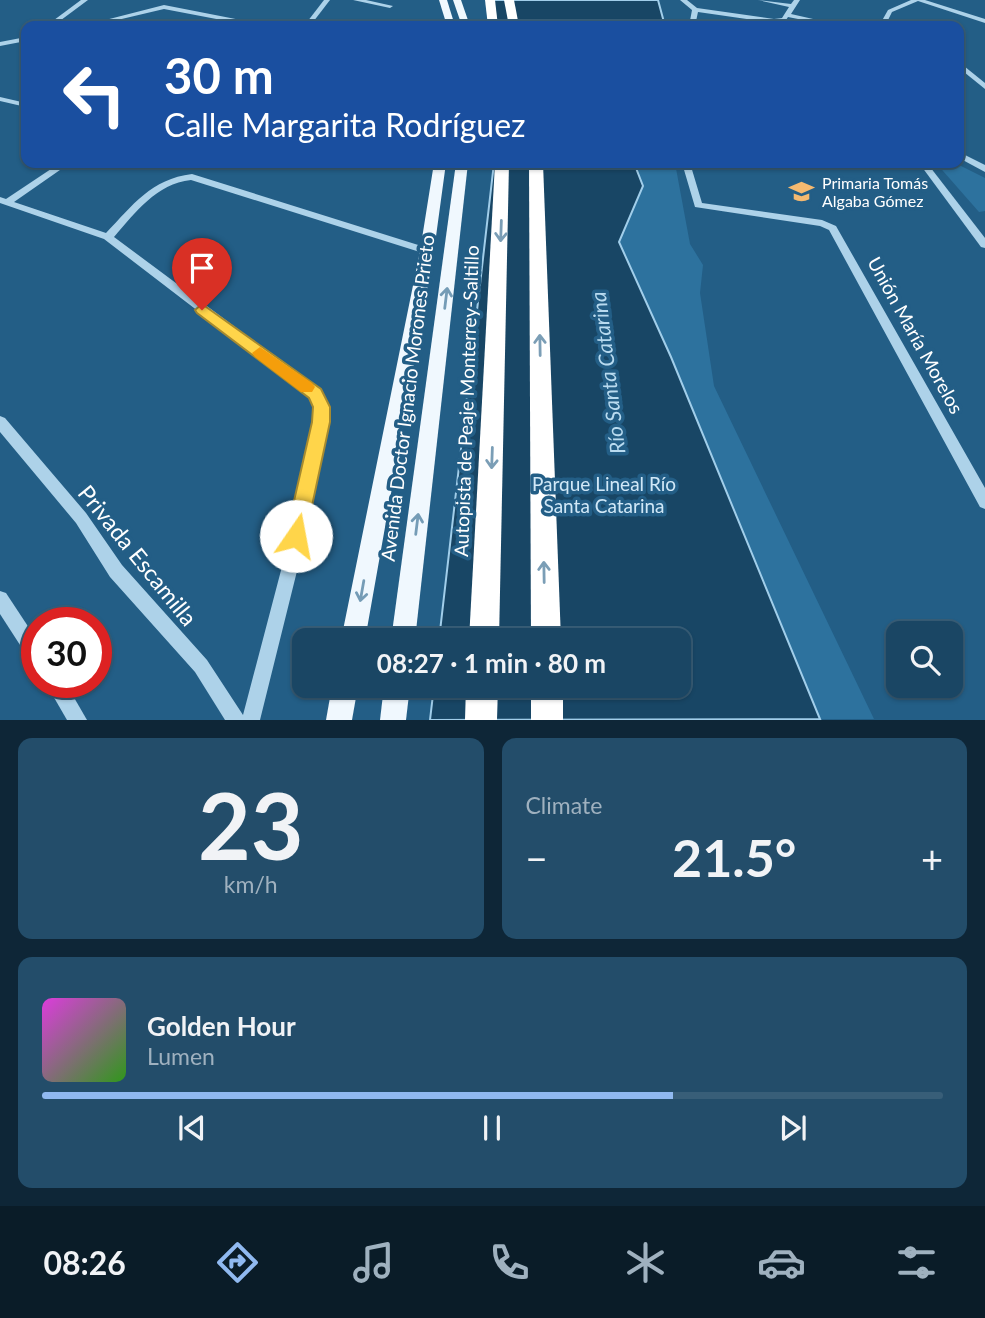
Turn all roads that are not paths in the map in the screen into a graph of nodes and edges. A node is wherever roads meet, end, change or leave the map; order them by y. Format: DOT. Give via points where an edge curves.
graph roads {
  1 [pos="85,0"];
  2 [pos="327,0"];
  3 [pos="356,0"];
  4 [pos="443,0"];
  5 [pos="457,0"];
  6 [pos="490,0"];
  7 [pos="509,0"];
  8 [pos="684,0"];
  9 [pos="761,0"];
  10 [pos="917,0"];
  11 [pos="795,3"];
  12 [pos="390,6"];
  13 [pos="695,10"];
  14 [pos="788,15"];
  15 [pos="56,21"];
  16 [pos="105,21"];
  17 [pos="235,21"];
  18 [pos="311,21"];
  19 [pos="449,21"];
  20 [pos="464,21"];
  21 [pos="492,21"];
  22 [pos="513,21"];
  23 [pos="693,21"];
  24 [pos="817,21"];
  25 [pos="885,21"];
  26 [pos="985,21"];
  27 [pos="21,40"];
  28 [pos="0,44"];
  29 [pos="964,68"];
  30 [pos="985,87"];
  31 [pos="0,99"];
  32 [pos="21,104"];
  33 [pos="964,158"];
  34 [pos="58,168"];
  35 [pos="439,168"];
  36 [pos="461,168"];
  37 [pos="502,168"];
  38 [pos="536,168"];
  39 [pos="688,168"];
  40 [pos="927,168"];
  41 [pos="985,169"];
  42 [pos="4,201"];
  43 [pos="108,237"];
  44 [pos="985,245"];
  45 [pos="427,251"];
  46 [pos="0,422"];
  47 [pos="985,502"];
  48 [pos="0,599"];
  49 [pos="355,628"];
  50 [pos="404,628"];
  51 [pos="484,628"];
  52 [pos="546,628"];
  53 [pos="21,631"];
  54 [pos="64,698"];
  55 [pos="343,698"];
  56 [pos="396,698"];
  57 [pos="482,698"];
  58 [pos="547,698"];
  59 [pos="78,719"];
  60 [pos="236,719"];
  61 [pos="251,719"];
  62 [pos="339,719"];
  63 [pos="393,719"];
  64 [pos="481,719"];
  65 [pos="547,719"];
  1 -- 15 [label="street"];
  2 -- 18 [label="street"];
  3 -- 12 [label="street"];
  4 -- 19 [label="main road"];
  5 -- 20 [label="main road"];
  6 -- 21 [label="highway"];
  7 -- 22 [label="highway"];
  8 -- 13 [label="street"];
  9 -- 11 [label="street"];
  10 -- 25 [label="street" via="890,11"];
  10 -- 26 [label="street"];
  11 -- 14 [label="street"];
  13 -- 14 [label="street" via="774,21"];
  13 -- 23 [label="street"];
  14 -- 24 [label="street"];
  16 -- 17 [label="street" via="161,7"];
  27 -- 28 [label="street"];
  29 -- 30 [label="street"];
  31 -- 32 [label="street"];
  33 -- 41 [label="street"];
  34 -- 42 [label="street"];
  35 -- 45 [label="main road, Avenida Doctor Ignacio Morones Prieto"];
  50 -- 36 [label="main road, Avenida Doctor Ignacio Morones Prieto, one-way"];
  37 -- 51 [label="highway, Autopista de Peaje Monterrey-Saltillo, one-way"];
  52 -- 38 [label="highway, one-way"];
  39 -- 47 [label="street, Unión María Morelos" via="698,205 829,226"];
  40 -- 44 [label="street"];
  42 -- 43 [label="street"];
  43 -- 45 [label="street" via="156,188 173,179 201,178"];
  43 -- 61 [label="street" via="315,394 321,407 292,559"];
  45 -- 49 [label="main road, Avenida Doctor Ignacio Morones Prieto, one-way"];
  46 -- 60 [label="street, Privada Escamilla" via="81,518 116,570 201,666"];
  48 -- 53 [label="street"];
  54 -- 59 [label="street"];
  55 -- 62 [label="main road"];
  56 -- 63 [label="main road"];
  57 -- 64 [label="highway"];
  58 -- 65 [label="highway"];
}
